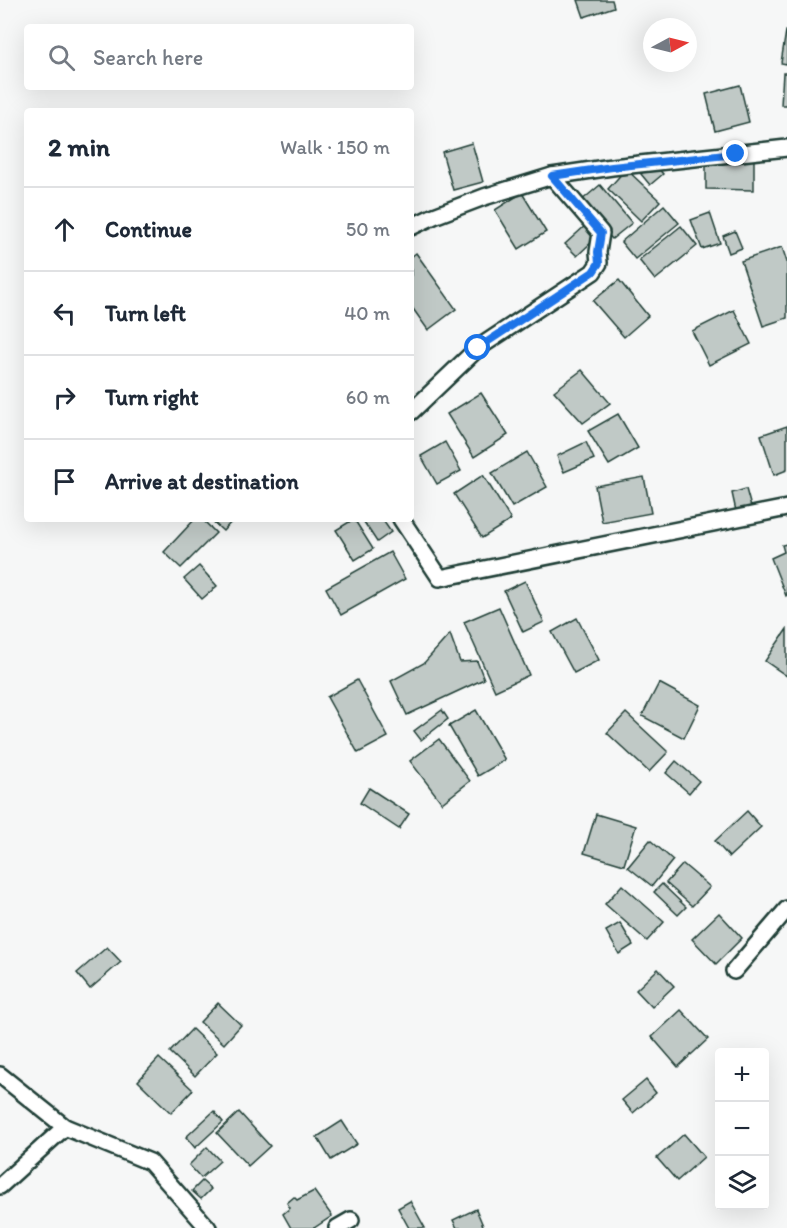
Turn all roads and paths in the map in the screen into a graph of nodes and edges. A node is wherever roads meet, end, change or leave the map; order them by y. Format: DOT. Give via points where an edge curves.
graph roads {
  1 [pos="787,148"];
  2 [pos="552,176"];
  3 [pos="414,226"];
  4 [pos="414,409"];
  5 [pos="787,508"];
  6 [pos="402,522"];
  7 [pos="787,909"];
  8 [pos="734,971"];
  9 [pos="0,1075"];
  10 [pos="65,1127"];
  11 [pos="0,1186"];
  12 [pos="351,1220"];
  13 [pos="208,1228"];
  14 [pos="337,1228"];
  1 -- 2 [label="street"];
  2 -- 3 [label="street"];
  2 -- 4 [label="street" via="601,233 599,263 593,272 478,348"];
  5 -- 6 [label="street" via="440,578"];
  7 -- 8 [label="street"];
  9 -- 10 [label="street"];
  10 -- 11 [label="street"];
  10 -- 13 [label="street" via="150,1162"];
  12 -- 14 [label="street"];
}
